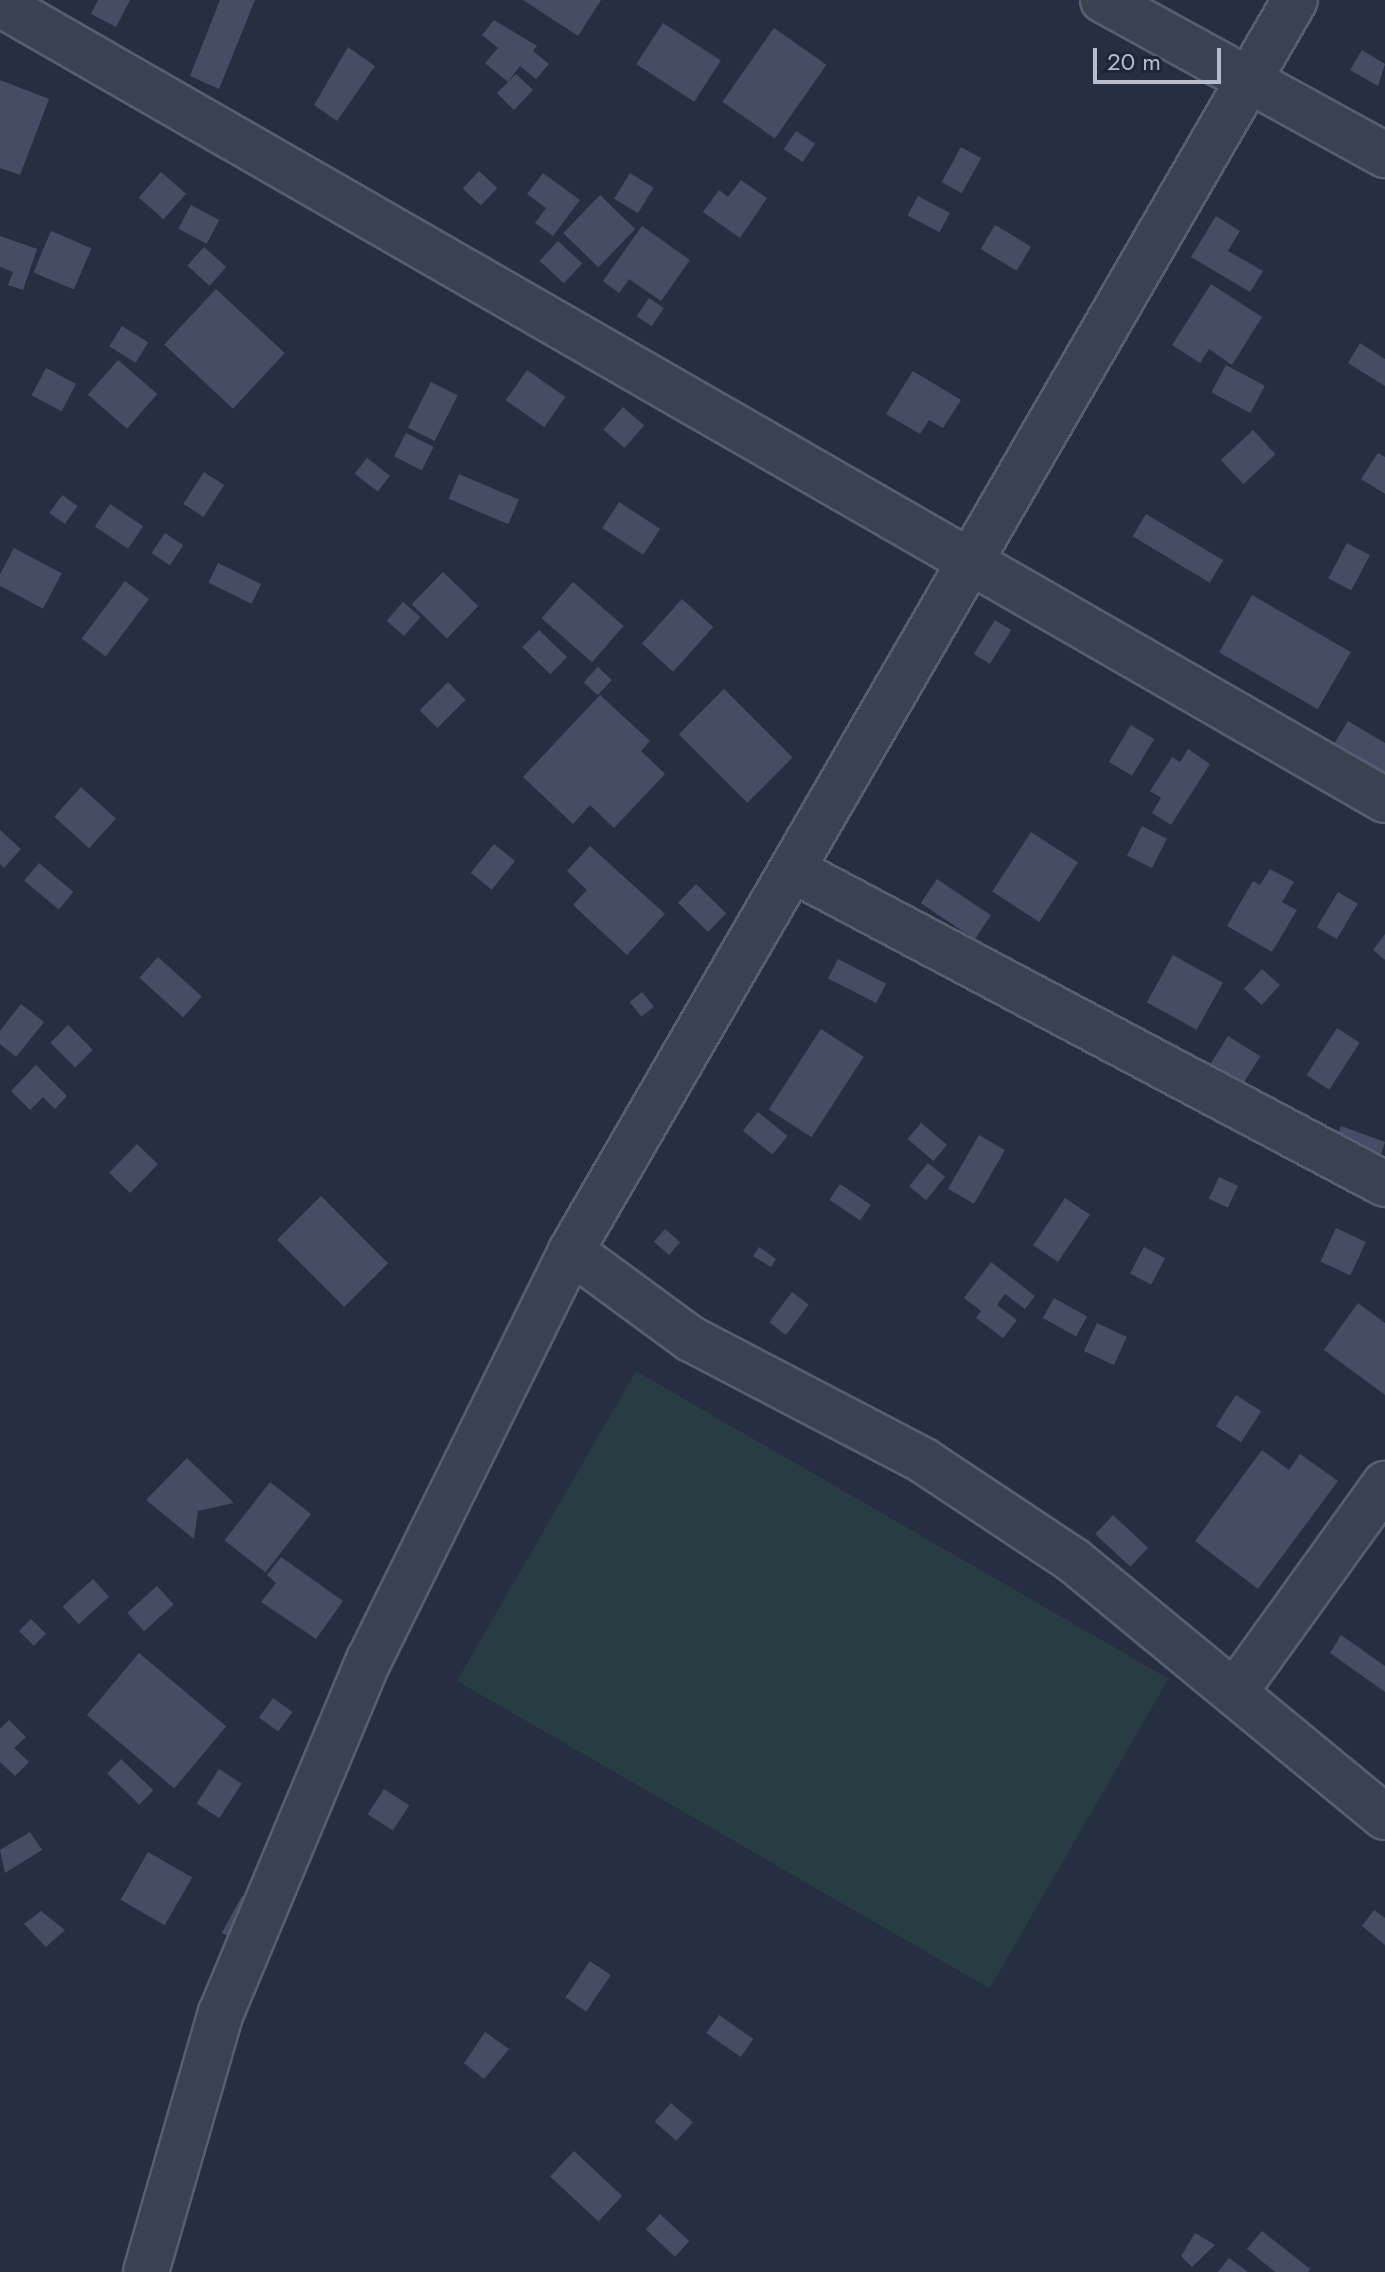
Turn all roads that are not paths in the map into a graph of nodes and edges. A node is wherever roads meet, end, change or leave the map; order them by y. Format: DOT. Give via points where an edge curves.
graph roads {
  1 [pos="1103,0"];
  2 [pos="1295,0"];
  3 [pos="0,4"];
  4 [pos="1252,79"];
  5 [pos="1385,155"];
  6 [pos="972,560"];
  7 [pos="1385,800"];
  8 [pos="793,870"];
  9 [pos="1385,1184"];
  10 [pos="571,1251"];
  11 [pos="1385,1484"];
  12 [pos="1237,1689"];
  13 [pos="1385,1817"];
  14 [pos="147,2265"];
  1 -- 4 [label="street"];
  2 -- 4 [label="street"];
  3 -- 6 [label="street"];
  4 -- 5 [label="street"];
  4 -- 6 [label="street"];
  6 -- 7 [label="street"];
  6 -- 8 [label="street"];
  8 -- 9 [label="street"];
  8 -- 10 [label="street"];
  10 -- 12 [label="street" via="691,1339 924,1461 1073,1560"];
  10 -- 14 [label="street" via="369,1660 221,2013"];
  11 -- 12 [label="street"];
  12 -- 13 [label="street"];
}
